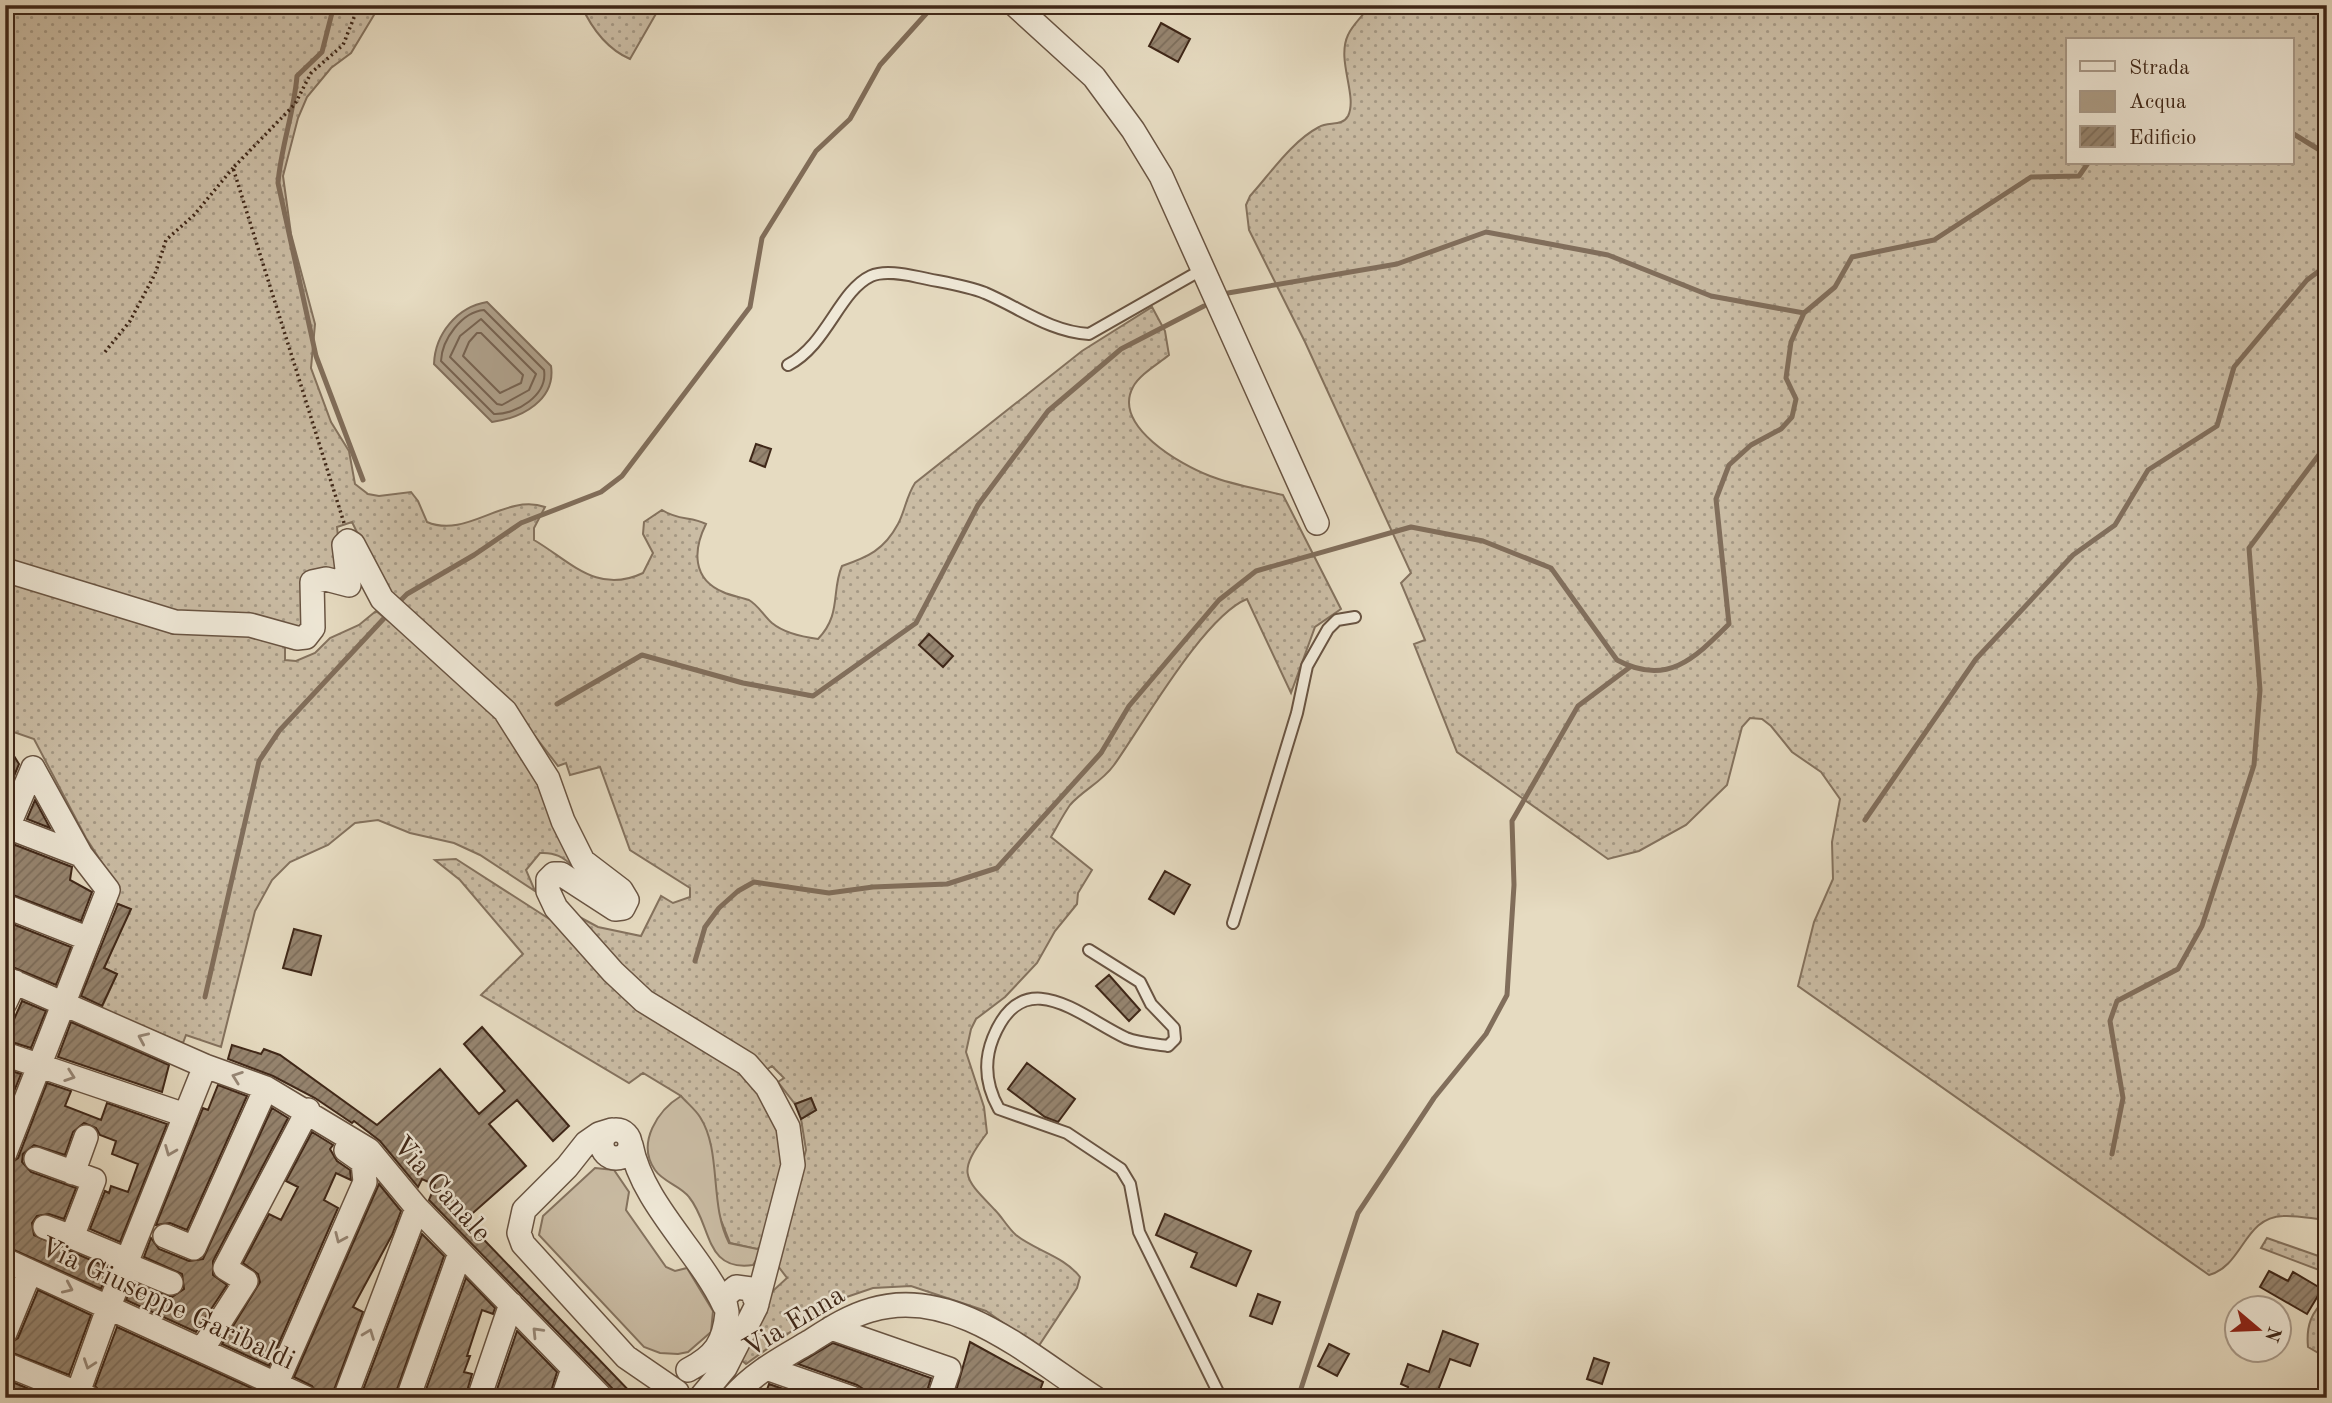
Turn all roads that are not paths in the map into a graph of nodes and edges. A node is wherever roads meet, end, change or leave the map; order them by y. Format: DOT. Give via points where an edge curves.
graph roads {
  1 [pos="1015,5"];
  2 [pos="1203,270"];
  3 [pos="788,365"];
  4 [pos="1317,523"];
  5 [pos="5,570"];
  6 [pos="1355,617"];
  7 [pos="81,855"];
  8 [pos="5,906"];
  9 [pos="1233,923"];
  10 [pos="89,939"];
  11 [pos="1088,950"];
  12 [pos="10,980"];
  13 [pos="5,1003"];
  14 [pos="65,1004"];
  15 [pos="5,1054"];
  16 [pos="40,1066"];
  17 [pos="205,1066"];
  18 [pos="265,1088"];
  19 [pos="307,1111"];
  20 [pos="185,1115"];
  21 [pos="345,1134"];
  22 [pos="86,1137"];
  23 [pos="618,1152"];
  24 [pos="5,1153"];
  25 [pos="36,1159"];
  26 [pos="568,1167"];
  27 [pos="73,1172"];
  28 [pos="417,1208"];
  29 [pos="46,1227"];
  30 [pos="165,1236"];
  31 [pos="72,1237"];
  32 [pos="460,1253"];
  33 [pos="5,1260"];
  34 [pos="126,1262"];
  35 [pos="30,1272"];
  36 [pos="171,1283"];
  37 [pos="739,1302"];
  38 [pos="511,1304"];
  39 [pos="109,1306"];
  40 [pos="831,1328"];
  41 [pos="5,1333"];
  42 [pos="203,1348"];
  43 [pos="5,1364"];
  44 [pos="766,1368"];
  45 [pos="573,1369"];
  46 [pos="682,1388"];
  47 [pos="273,1391"];
  48 [pos="741,1394"];
  49 [pos="702,1395"];
  50 [pos="81,1396"];
  51 [pos="306,1398"];
  52 [pos="345,1398"];
  53 [pos="408,1398"];
  54 [pos="479,1398"];
  55 [pos="563,1398"];
  56 [pos="602,1398"];
  57 [pos="852,1398"];
  58 [pos="939,1398"];
  59 [pos="1096,1398"];
  60 [pos="1221,1398"];
  1 -- 2 [label="street" via="1094,77 1133,130 1161,176"];
  2 -- 3 [label="lane" via="1089,334 1055,326 984,293 905,274 881,273 859,285 804,357"];
  2 -- 4 [label="street"];
  5 -- 37 [label="street" via="175,622 250,625 297,638 313,628 312,582 326,579 349,585 344,545 348,541 353,544 382,598 505,711 548,779 583,861 621,890 627,900 623,908 615,909 554,874 548,880 548,891 565,920 644,1001 747,1065 780,1106 793,1165 769,1259"];
  6 -- 9 [label="lane" via="1337,620 1328,629 1307,666"];
  7 -- 10 [label="street" via="108,890"];
  8 -- 10 [label="street"];
  10 -- 14 [label="street"];
  11 -- 60 [label="lane" via="1140,982 1151,1004 1174,1028 1175,1039 1168,1046 1128,1039 1063,1001 1027,1000 1010,1011 994,1036 987,1088 999,1109 1067,1133 1121,1169 1130,1184 1139,1232"];
  12 -- 13 [label="street"];
  12 -- 14 [label="street, Via Canale"];
  14 -- 16 [label="street"];
  17 -- 14 [label="street, Via Canale, one-way"];
  15 -- 16 [label="street"];
  16 -- 20 [label="street, one-way"];
  16 -- 24 [label="street"];
  18 -- 17 [label="street, Via Canale, one-way"];
  17 -- 20 [label="street"];
  18 -- 19 [label="street, Via Canale"];
  18 -- 30 [label="street" via="194,1248"];
  19 -- 21 [label="street, Via Canale"];
  19 -- 42 [label="street" via="225,1268 246,1281"];
  20 -- 34 [label="street, one-way"];
  21 -- 28 [label="street, Via Canale" via="369,1150"];
  21 -- 47 [label="street, one-way" via="344,1149 363,1163 366,1175"];
  22 -- 27 [label="street"];
  23 -- 26 [label="street"];
  23 -- 26 [label="street" via="626,1132 612,1130 586,1143"];
  23 -- 37 [label="street" via="641,1176 708,1274"];
  25 -- 27 [label="street"];
  26 -- 46 [label="street" via="524,1210 519,1233 523,1244 626,1357"];
  27 -- 31 [label="street" via="94,1180"];
  28 -- 32 [label="street, Via Canale"];
  52 -- 28 [label="street, one-way"];
  29 -- 31 [label="street"];
  31 -- 34 [label="street"];
  32 -- 38 [label="street, Via Canale"];
  32 -- 53 [label="street"];
  33 -- 35 [label="street, Via Giuseppe Garibaldi"];
  34 -- 36 [label="street"];
  34 -- 39 [label="street"];
  35 -- 39 [label="street, Via Giuseppe Garibaldi, one-way"];
  35 -- 41 [label="street"];
  37 -- 46 [label="street" via="716,1351"];
  37 -- 49 [label="street" via="725,1368"];
  45 -- 38 [label="street, Via Canale, one-way"];
  38 -- 54 [label="street"];
  39 -- 42 [label="street, Via Giuseppe Garibaldi"];
  39 -- 50 [label="street, one-way"];
  40 -- 44 [label="street, Via Enna"];
  40 -- 58 [label="street" via="949,1369"];
  40 -- 59 [label="street, Via Enna" via="869,1310 902,1303 932,1305 970,1318"];
  42 -- 47 [label="street, Via Giuseppe Garibaldi"];
  43 -- 50 [label="street"];
  44 -- 48 [label="street, Via Enna"];
  44 -- 57 [label="street"];
  45 -- 55 [label="street"];
  45 -- 56 [label="street, Via Canale"];
  46 -- 49 [label="street" via="703,1376"];
  47 -- 51 [label="street, Via Giuseppe Garibaldi"];
}
